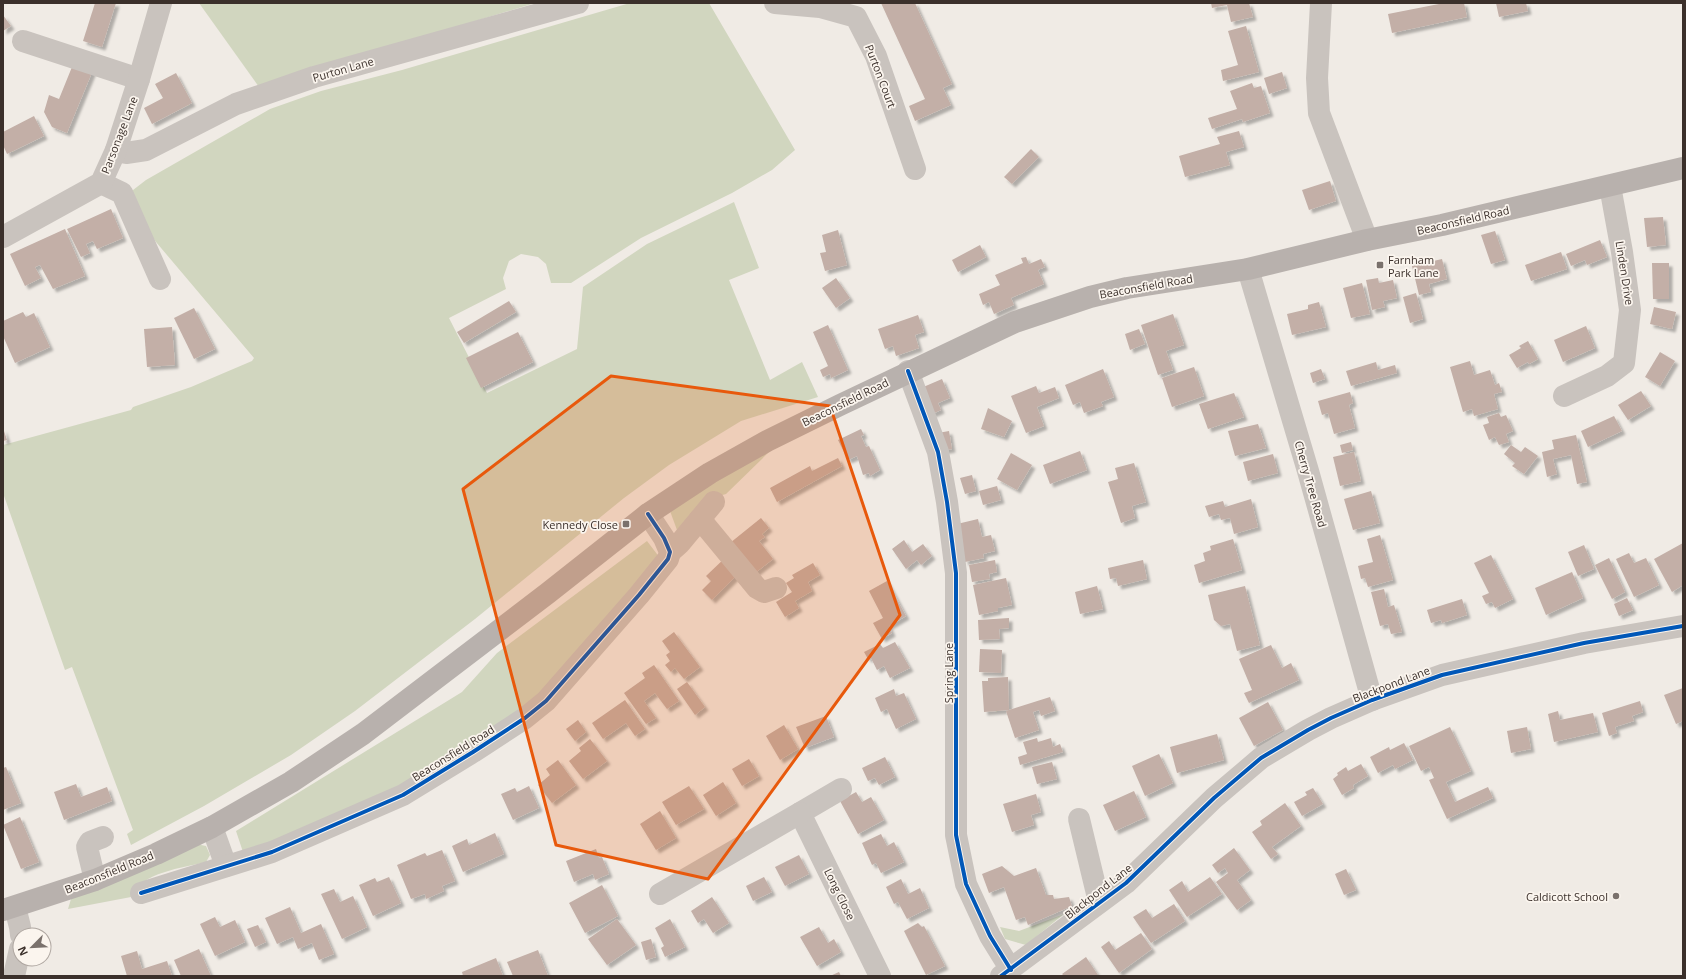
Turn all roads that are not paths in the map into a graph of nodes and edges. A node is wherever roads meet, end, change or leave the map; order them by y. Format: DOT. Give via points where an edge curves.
graph roads {
  1 [pos="161,3"];
  2 [pos="578,3"];
  3 [pos="774,3"];
  4 [pos="1321,3"];
  5 [pos="23,41"];
  6 [pos="139,79"];
  7 [pos="116,150"];
  8 [pos="1683,168"];
  9 [pos="915,170"];
  10 [pos="100,183"];
  11 [pos="1610,186"];
  12 [pos="3,236"];
  13 [pos="1367,240"];
  14 [pos="1248,269"];
  15 [pos="160,279"];
  16 [pos="908,371"];
  17 [pos="1564,396"];
  18 [pos="714,502"];
  19 [pos="648,514"];
  20 [pos="700,519"];
  21 [pos="670,552"];
  22 [pos="776,588"];
  23 [pos="1683,626"];
  24 [pos="1372,700"];
  25 [pos="841,789"];
  26 [pos="800,813"];
  27 [pos="1079,819"];
  28 [pos="212,828"];
  29 [pos="104,837"];
  30 [pos="226,866"];
  31 [pos="95,880"];
  32 [pos="141,893"];
  33 [pos="660,894"];
  34 [pos="1099,902"];
  35 [pos="9,909"];
  36 [pos="20,927"];
  37 [pos="1006,973"];
  38 [pos="880,976"];
  1 -- 6 [label="street, Parsonage Lane"];
  2 -- 7 [label="street, Purton Lane" via="314,77 236,104 146,150 126,154"];
  3 -- 9 [label="street, Purton Court" via="820,7 856,16 876,56"];
  4 -- 13 [label="street" via="1317,78 1319,113"];
  5 -- 6 [label="street"];
  6 -- 7 [label="street, Parsonage Lane"];
  7 -- 10 [label="street, Parsonage Lane"];
  8 -- 11 [label="main road, Beaconsfield Road"];
  10 -- 12 [label="street, Parsonage Lane"];
  10 -- 15 [label="street" via="122,193"];
  11 -- 13 [label="main road, Beaconsfield Road"];
  11 -- 17 [label="street, Linden Drive" via="1630,310 1624,363 1607,376"];
  13 -- 14 [label="main road, Beaconsfield Road"];
  14 -- 16 [label="main road, Beaconsfield Road" via="1090,296 1015,322"];
  14 -- 24 [label="street, Cherry Tree Road"];
  16 -- 19 [label="main road, Beaconsfield Road" via="767,441 710,473"];
  16 -- 37 [label="street, Spring Lane" via="938,452 956,573 956,835 966,884"];
  18 -- 20 [label="street, Beaconsfield Road"];
  19 -- 21 [label="street"];
  19 -- 28 [label="main road, Beaconsfield Road" via="363,734 291,782"];
  20 -- 21 [label="street, Beaconsfield Road" via="680,544"];
  20 -- 22 [label="street" via="757,588 764,592"];
  21 -- 30 [label="street, Beaconsfield Road" via="660,569 568,676 525,718 403,795 272,852"];
  23 -- 24 [label="street, Blackpond Lane" via="1584,643 1442,675"];
  24 -- 34 [label="street, Blackpond Lane" via="1308,730 1261,758 1214,798 1126,883"];
  25 -- 26 [label="street"];
  26 -- 33 [label="street"];
  26 -- 38 [label="street, Long Close"];
  27 -- 34 [label="street"];
  28 -- 30 [label="street"];
  28 -- 31 [label="main road, Beaconsfield Road"];
  29 -- 31 [label="street" via="90,842 87,848"];
  30 -- 32 [label="street, Beaconsfield Road"];
  31 -- 35 [label="main road, Beaconsfield Road"];
  34 -- 37 [label="street, Blackpond Lane"];
  35 -- 36 [label="street"];
}
